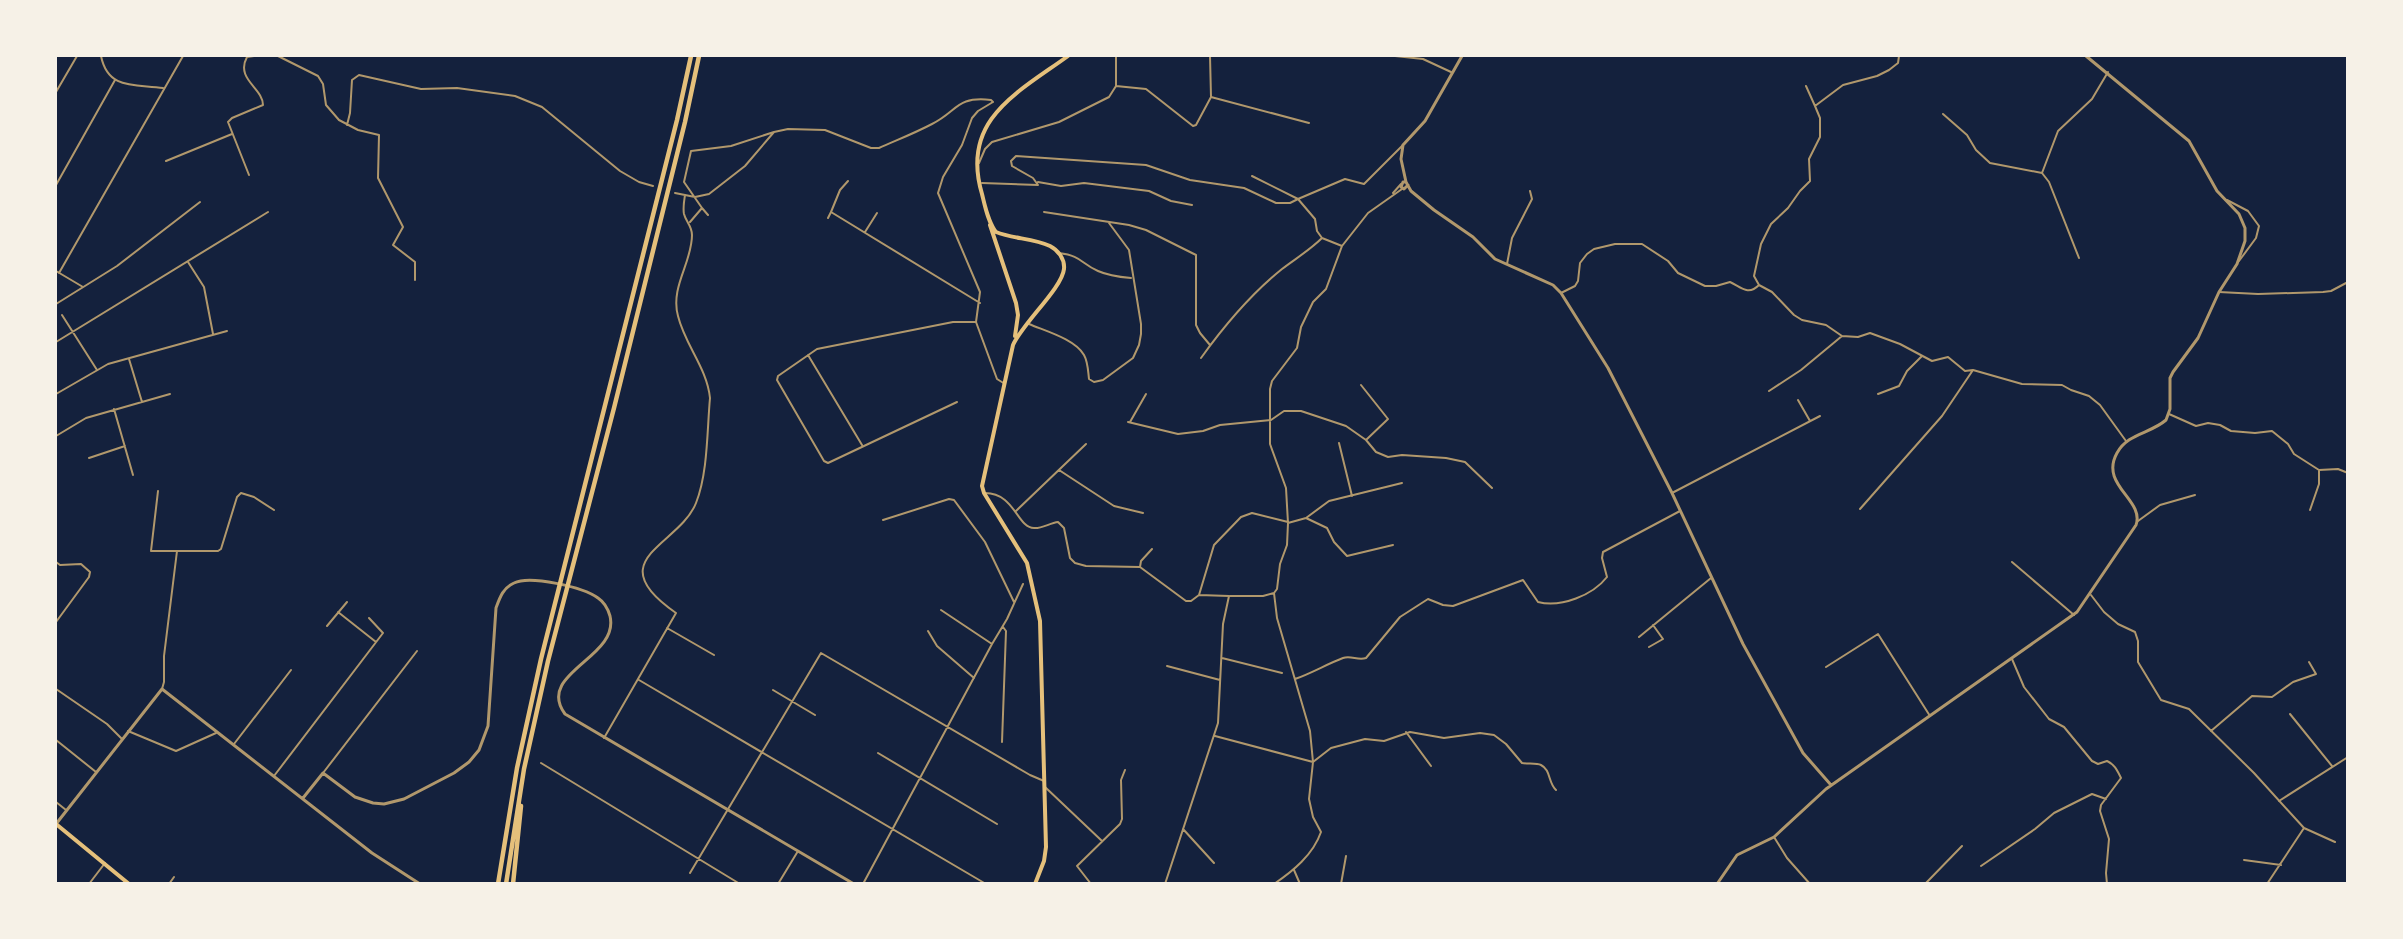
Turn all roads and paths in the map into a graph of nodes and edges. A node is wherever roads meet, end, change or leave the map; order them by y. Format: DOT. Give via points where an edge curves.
graph roads {
  1 [pos="77,56"];
  2 [pos="101,56"];
  3 [pos="183,56"];
  4 [pos="254,56"];
  5 [pos="278,56"];
  6 [pos="691,56"];
  7 [pos="699,56"];
  8 [pos="1068,56"];
  9 [pos="1116,56"];
  10 [pos="1210,56"];
  11 [pos="1395,56"];
  12 [pos="1462,56"];
  13 [pos="1899,56"];
  14 [pos="2086,56"];
  15 [pos="1451,72"];
  16 [pos="2108,72"];
  17 [pos="115,80"];
  18 [pos="56,84"];
  19 [pos="59,86"];
  20 [pos="1116,86"];
  21 [pos="1806,86"];
  22 [pos="164,88"];
  23 [pos="56,92"];
  24 [pos="1211,97"];
  25 [pos="1815,106"];
  26 [pos="1943,114"];
  27 [pos="1309,123"];
  28 [pos="347,125"];
  29 [pos="774,132"];
  30 [pos="232,134"];
  31 [pos="1402,145"];
  32 [pos="1393,153"];
  33 [pos="1400,156"];
  34 [pos="165,161"];
  35 [pos="976,168"];
  36 [pos="2042,173"];
  37 [pos="249,175"];
  38 [pos="1252,176"];
  39 [pos="848,181"];
  40 [pos="1038,182"];
  41 [pos="1405,183"];
  42 [pos="979,184"];
  43 [pos="56,185"];
  44 [pos="653,186"];
  45 [pos="1404,189"];
  46 [pos="1530,191"];
  47 [pos="675,193"];
  48 [pos="685,195"];
  49 [pos="1389,197"];
  50 [pos="2224,198"];
  51 [pos="1298,199"];
  52 [pos="200,202"];
  53 [pos="1192,205"];
  54 [pos="702,208"];
  55 [pos="268,212"];
  56 [pos="831,212"];
  57 [pos="1044,212"];
  58 [pos="877,213"];
  59 [pos="708,215"];
  60 [pos="828,218"];
  61 [pos="989,218"];
  62 [pos="689,222"];
  63 [pos="1109,223"];
  64 [pos="865,232"];
  65 [pos="1002,235"];
  66 [pos="1322,238"];
  67 [pos="1342,246"];
  68 [pos="999,250"];
  69 [pos="1059,253"];
  70 [pos="2079,258"];
  71 [pos="188,262"];
  72 [pos="1507,264"];
  73 [pos="2236,264"];
  74 [pos="57,272"];
  75 [pos="1132,278"];
  76 [pos="415,279"];
  77 [pos="2348,282"];
  78 [pos="1759,285"];
  79 [pos="83,287"];
  80 [pos="2219,292"];
  81 [pos="1561,293"];
  82 [pos="980,303"];
  83 [pos="56,304"];
  84 [pos="62,315"];
  85 [pos="1018,315"];
  86 [pos="976,322"];
  87 [pos="1026,323"];
  88 [pos="227,330"];
  89 [pos="73,332"];
  90 [pos="213,334"];
  91 [pos="1842,336"];
  92 [pos="56,342"];
  93 [pos="1013,345"];
  94 [pos="1210,345"];
  95 [pos="808,354"];
  96 [pos="1922,356"];
  97 [pos="129,358"];
  98 [pos="1201,358"];
  99 [pos="97,370"];
  100 [pos="1973,370"];
  101 [pos="1005,384"];
  102 [pos="1361,385"];
  103 [pos="1769,392"];
  104 [pos="56,394"];
  105 [pos="170,394"];
  106 [pos="1146,394"];
  107 [pos="1878,394"];
  108 [pos="1798,400"];
  109 [pos="142,402"];
  110 [pos="957,402"];
  111 [pos="114,409"];
  112 [pos="2169,414"];
  113 [pos="1820,416"];
  114 [pos="1271,420"];
  115 [pos="1810,421"];
  116 [pos="56,436"];
  117 [pos="1366,440"];
  118 [pos="2126,441"];
  119 [pos="1339,443"];
  120 [pos="1086,444"];
  121 [pos="862,445"];
  122 [pos="125,446"];
  123 [pos="89,458"];
  124 [pos="1059,470"];
  125 [pos="2319,470"];
  126 [pos="2348,473"];
  127 [pos="133,475"];
  128 [pos="1402,483"];
  129 [pos="1492,488"];
  130 [pos="158,491"];
  131 [pos="984,493"];
  132 [pos="1672,493"];
  133 [pos="2195,495"];
  134 [pos="1352,496"];
  135 [pos="1860,509"];
  136 [pos="274,510"];
  137 [pos="2310,510"];
  138 [pos="1016,511"];
  139 [pos="1680,511"];
  140 [pos="1143,513"];
  141 [pos="1306,518"];
  142 [pos="883,520"];
  143 [pos="2138,521"];
  144 [pos="1288,522"];
  145 [pos="1393,545"];
  146 [pos="1152,549"];
  147 [pos="177,551"];
  148 [pos="56,562"];
  149 [pos="2012,562"];
  150 [pos="1140,567"];
  151 [pos="1711,578"];
  152 [pos="1023,584"];
  153 [pos="1274,593"];
  154 [pos="2091,595"];
  155 [pos="1199,596"];
  156 [pos="1229,596"];
  157 [pos="347,602"];
  158 [pos="1014,602"];
  159 [pos="940,610"];
  160 [pos="338,612"];
  161 [pos="2074,615"];
  162 [pos="369,618"];
  163 [pos="56,622"];
  164 [pos="1653,625"];
  165 [pos="327,626"];
  166 [pos="1003,627"];
  167 [pos="667,628"];
  168 [pos="928,631"];
  169 [pos="1639,637"];
  170 [pos="376,642"];
  171 [pos="992,644"];
  172 [pos="1649,647"];
  173 [pos="417,651"];
  174 [pos="714,655"];
  175 [pos="1222,658"];
  176 [pos="2012,659"];
  177 [pos="2309,662"];
  178 [pos="1167,666"];
  179 [pos="1826,667"];
  180 [pos="291,670"];
  181 [pos="1282,673"];
  182 [pos="974,678"];
  183 [pos="638,680"];
  184 [pos="1220,680"];
  185 [pos="1295,680"];
  186 [pos="162,689"];
  187 [pos="773,690"];
  188 [pos="56,691"];
  189 [pos="792,702"];
  190 [pos="2290,714"];
  191 [pos="814,715"];
  192 [pos="1930,716"];
  193 [pos="949,727"];
  194 [pos="128,731"];
  195 [pos="2211,731"];
  196 [pos="218,732"];
  197 [pos="1406,732"];
  198 [pos="1215,736"];
  199 [pos="604,738"];
  200 [pos="122,739"];
  201 [pos="56,740"];
  202 [pos="1002,742"];
  203 [pos="234,744"];
  204 [pos="762,753"];
  205 [pos="878,753"];
  206 [pos="2348,757"];
  207 [pos="1313,762"];
  208 [pos="541,763"];
  209 [pos="1431,766"];
  210 [pos="2332,766"];
  211 [pos="524,769"];
  212 [pos="1125,770"];
  213 [pos="96,772"];
  214 [pos="323,772"];
  215 [pos="274,776"];
  216 [pos="921,778"];
  217 [pos="1045,784"];
  218 [pos="1831,785"];
  219 [pos="1556,790"];
  220 [pos="303,798"];
  221 [pos="2106,799"];
  222 [pos="2279,801"];
  223 [pos="56,802"];
  224 [pos="66,810"];
  225 [pos="728,810"];
  226 [pos="56,824"];
  227 [pos="997,824"];
  228 [pos="2304,828"];
  229 [pos="1183,829"];
  230 [pos="893,830"];
  231 [pos="1774,837"];
  232 [pos="1102,841"];
  233 [pos="2335,842"];
  234 [pos="1962,846"];
  235 [pos="798,851"];
  236 [pos="1346,856"];
  237 [pos="699,858"];
  238 [pos="2244,860"];
  239 [pos="105,863"];
  240 [pos="1215,863"];
  241 [pos="1981,866"];
  242 [pos="2281,866"];
  243 [pos="1294,870"];
  244 [pos="690,873"];
  245 [pos="174,877"];
  246 [pos="89,884"];
  247 [pos="129,884"];
  248 [pos="169,884"];
  249 [pos="420,884"];
  250 [pos="498,884"];
  251 [pos="506,884"];
  252 [pos="513,884"];
  253 [pos="740,884"];
  254 [pos="778,884"];
  255 [pos="854,884"];
  256 [pos="863,884"];
  257 [pos="986,884"];
  258 [pos="1035,884"];
  259 [pos="1091,884"];
  260 [pos="1165,884"];
  261 [pos="1274,884"];
  262 [pos="1300,884"];
  263 [pos="1341,884"];
  264 [pos="1717,884"];
  265 [pos="1810,884"];
  266 [pos="1925,884"];
  267 [pos="2107,884"];
  268 [pos="2267,884"];
  1 -- 19 [label="street"];
  2 -- 17 [label="street" via="107,74"];
  3 -- 22 [label="street"];
  4 -- 30 [label="street" via="244,61 244,70 263,105 230,120"];
  5 -- 28 [label="street" via="318,76 327,107"];
  6 -- 250 [label="highway" via="538,670"];
  7 -- 211 [label="highway"];
  8 -- 35 [label="main road" via="1008,100 987,124"];
  9 -- 20 [label="street"];
  10 -- 24 [label="street"];
  11 -- 15 [label="street" via="1423,59"];
  12 -- 15 [label="street"];
  13 -- 25 [label="street" via="1898,63 1889,70 1843,85"];
  14 -- 16 [label="street"];
  15 -- 31 [label="street" via="1425,121"];
  16 -- 36 [label="street" via="2092,99 2058,131"];
  16 -- 50 [label="street" via="2189,141"];
  17 -- 22 [label="street"];
  17 -- 43 [label="street"];
  18 -- 19 [label="street"];
  19 -- 23 [label="street"];
  20 -- 24 [label="street" via="1146,88 1193,126"];
  20 -- 35 [label="street" via="1110,97 1059,122 992,142"];
  21 -- 25 [label="street"];
  22 -- 74 [label="street"];
  24 -- 27 [label="street"];
  25 -- 78 [label="street" via="1820,118 1820,137 1809,159 1810,181 1771,224 1761,244 1754,276"];
  26 -- 36 [label="street" via="1990,163"];
  28 -- 44 [label="street" via="352,80 359,75 428,90 457,88 508,94 542,107 627,176"];
  28 -- 76 [label="street" via="379,135 378,178 403,227 393,245 415,262"];
  29 -- 48 [label="street" via="745,166 714,191 702,197"];
  29 -- 54 [label="street" via="731,146 691,151 684,182"];
  29 -- 82 [label="street" via="825,130 879,148 936,123 963,102 991,100 972,118 938,193 980,292"];
  30 -- 34 [label="street"];
  30 -- 37 [label="street"];
  31 -- 32 [label="street"];
  31 -- 33 [label="street"];
  32 -- 33 [label="street"];
  32 -- 51 [label="street" via="1364,184 1345,179"];
  33 -- 41 [label="street"];
  35 -- 42 [label="main road"];
  36 -- 70 [label="street"];
  38 -- 51 [label="street"];
  39 -- 56 [label="street"];
  40 -- 42 [label="street" via="1036,187"];
  40 -- 51 [label="street" via="1014,169 1014,157 1146,165 1190,180 1244,188 1276,203"];
  40 -- 53 [label="street" via="1149,191"];
  41 -- 45 [label="street"];
  41 -- 49 [label="street"];
  41 -- 72 [label="street" via="1434,210 1473,237 1489,255"];
  42 -- 61 [label="main road"];
  45 -- 49 [label="street"];
  46 -- 72 [label="street" via="1532,199 1512,238"];
  47 -- 48 [label="street"];
  48 -- 62 [label="street" via="684,213"];
  49 -- 67 [label="street" via="1368,213"];
  50 -- 73 [label="street" via="2239,214 2245,228 2245,241"];
  50 -- 73 [label="street" via="2248,211 2259,225 2256,238"];
  51 -- 66 [label="street" via="1315,219"];
  52 -- 79 [label="street"];
  54 -- 59 [label="street"];
  54 -- 62 [label="street"];
  55 -- 71 [label="street"];
  56 -- 60 [label="street"];
  56 -- 64 [label="street"];
  57 -- 63 [label="street"];
  58 -- 64 [label="street"];
  61 -- 65 [label="main road" via="993,229"];
  61 -- 68 [label="main road"];
  62 -- 167 [label="street" via="692,241 676,304 681,328 709,385 710,398 695,506 685,521 655,547 644,568 645,582 651,591 676,613"];
  63 -- 75 [label="street" via="1129,250"];
  63 -- 94 [label="street" via="1146,230 1196,255 1196,325"];
  64 -- 82 [label="street"];
  65 -- 68 [label="main road" via="997,240"];
  65 -- 69 [label="main road" via="1042,244"];
  66 -- 67 [label="street"];
  66 -- 94 [label="street" via="1275,276"];
  67 -- 114 [label="street" via="1326,289 1301,327 1297,348 1272,381"];
  68 -- 85 [label="main road"];
  69 -- 75 [label="street" via="1075,255 1096,271"];
  69 -- 87 [label="main road" via="1064,264 1062,275"];
  71 -- 89 [label="street"];
  71 -- 90 [label="street" via="204,287"];
  72 -- 81 [label="street" via="1553,285"];
  73 -- 80 [label="street"];
  74 -- 79 [label="street"];
  75 -- 87 [label="street" via="1141,324 1139,345 1133,358 1103,380 1091,381 1081,350"];
  77 -- 80 [label="street" via="2323,292"];
  78 -- 81 [label="street" via="1750,291 1730,282 1704,286 1678,273 1668,261 1642,244 1632,243 1594,249 1580,263 1575,286"];
  78 -- 91 [label="street" via="1802,320 1826,326"];
  79 -- 83 [label="street"];
  80 -- 112 [label="street" via="2198,338 2170,378"];
  81 -- 132 [label="street" via="1608,368"];
  82 -- 86 [label="street"];
  84 -- 89 [label="street"];
  85 -- 87 [label="main road"];
  85 -- 93 [label="main road"];
  86 -- 95 [label="street" via="953,322"];
  86 -- 101 [label="street" via="997,379"];
  87 -- 93 [label="main road"];
  88 -- 90 [label="street"];
  89 -- 92 [label="street"];
  89 -- 99 [label="street"];
  90 -- 97 [label="street"];
  91 -- 96 [label="street" via="1870,333"];
  91 -- 103 [label="street"];
  93 -- 101 [label="main road"];
  94 -- 98 [label="street"];
  95 -- 121 [label="street"];
  95 -- 121 [label="street" via="777,380 824,461 828,463"];
  96 -- 100 [label="street" via="1932,361 1948,357 1965,371"];
  96 -- 107 [label="street" via="1899,386"];
  97 -- 99 [label="street"];
  97 -- 109 [label="street"];
  99 -- 104 [label="street"];
  100 -- 118 [label="street" via="2022,384 2062,385 2089,396"];
  100 -- 135 [label="street" via="1942,416"];
  101 -- 131 [label="main road" via="982,486"];
  102 -- 117 [label="street" via="1388,419"];
  105 -- 109 [label="street"];
  106 -- 114 [label="street" via="1129,422 1178,434"];
  108 -- 115 [label="street"];
  109 -- 111 [label="street"];
  110 -- 121 [label="street"];
  111 -- 116 [label="street" via="86,418"];
  111 -- 122 [label="street"];
  112 -- 118 [label="street" via="2163,422"];
  112 -- 125 [label="street" via="2196,426 2215,423 2231,431 2272,430 2294,454"];
  113 -- 115 [label="street"];
  114 -- 117 [label="street" via="1284,411 1311,413 1346,426"];
  114 -- 144 [label="street" via="1270,444 1286,488"];
  115 -- 132 [label="street"];
  117 -- 129 [label="street" via="1372,449 1388,457 1458,459"];
  118 -- 143 [label="street" via="2115,458 2114,476"];
  119 -- 134 [label="street"];
  120 -- 124 [label="street"];
  122 -- 123 [label="street"];
  122 -- 127 [label="street"];
  124 -- 138 [label="street"];
  124 -- 140 [label="street" via="1114,506"];
  125 -- 126 [label="street"];
  125 -- 137 [label="street" via="2319,484"];
  128 -- 134 [label="street"];
  130 -- 147 [label="street" via="151,551"];
  131 -- 138 [label="street" via="1005,499"];
  131 -- 217 [label="main road" via="1031,575 1042,633"];
  132 -- 139 [label="street"];
  133 -- 143 [label="street" via="2160,505"];
  134 -- 141 [label="street" via="1329,501"];
  136 -- 147 [label="street" via="241,493 221,549"];
  138 -- 150 [label="street" via="1022,521 1034,528 1061,523 1070,558 1075,563"];
  139 -- 151 [label="street"];
  139 -- 185 [label="street" via="1604,552 1607,577 1577,598 1550,604 1538,602 1523,580 1453,606 1428,599 1400,617 1366,658 1345,657"];
  141 -- 144 [label="street"];
  141 -- 145 [label="street" via="1327,528 1347,556"];
  142 -- 158 [label="street" via="954,500 985,542"];
  143 -- 154 [label="street"];
  144 -- 153 [label="street" via="1287,545"];
  144 -- 155 [label="street" via="1252,513 1241,517 1214,545"];
  146 -- 150 [label="street"];
  147 -- 186 [label="street"];
  148 -- 163 [label="street" via="81,564 90,572"];
  149 -- 161 [label="street"];
  150 -- 155 [label="street" via="1186,601"];
  151 -- 164 [label="street"];
  151 -- 218 [label="street" via="1803,753"];
  152 -- 158 [label="street"];
  153 -- 156 [label="street"];
  153 -- 185 [label="street"];
  154 -- 161 [label="street"];
  154 -- 195 [label="street" via="2104,612 2134,632 2138,662 2161,700 2185,706"];
  155 -- 156 [label="street"];
  156 -- 175 [label="street"];
  157 -- 160 [label="street"];
  158 -- 166 [label="street"];
  159 -- 171 [label="street"];
  160 -- 165 [label="street"];
  160 -- 170 [label="street"];
  161 -- 176 [label="street"];
  162 -- 170 [label="street" via="383,633"];
  164 -- 169 [label="street"];
  164 -- 172 [label="street" via="1663,639"];
  166 -- 171 [label="street"];
  166 -- 202 [label="street" via="1006,630"];
  167 -- 174 [label="street"];
  167 -- 183 [label="street"];
  168 -- 182 [label="street" via="937,646"];
  170 -- 215 [label="street"];
  171 -- 182 [label="street"];
  173 -- 214 [label="street"];
  175 -- 181 [label="street"];
  175 -- 184 [label="street"];
  176 -- 192 [label="street"];
  176 -- 221 [label="street" via="2024,687 2049,719 2064,727 2092,761 2113,764 2121,778"];
  177 -- 195 [label="street" via="2316,674 2272,696 2252,696"];
  178 -- 184 [label="street"];
  179 -- 192 [label="street" via="1878,634"];
  180 -- 203 [label="street"];
  182 -- 193 [label="street"];
  183 -- 199 [label="street"];
  183 -- 204 [label="street"];
  184 -- 198 [label="street"];
  185 -- 207 [label="street" via="1310,731"];
  186 -- 194 [label="street"];
  186 -- 196 [label="street"];
  187 -- 189 [label="street"];
  188 -- 200 [label="street" via="107,723"];
  189 -- 191 [label="street"];
  189 -- 193 [label="street" via="821,653"];
  189 -- 204 [label="street"];
  190 -- 210 [label="street"];
  192 -- 218 [label="street"];
  193 -- 216 [label="street"];
  193 -- 217 [label="street"];
  194 -- 196 [label="street" via="176,751"];
  194 -- 200 [label="street"];
  195 -- 222 [label="street"];
  196 -- 203 [label="street"];
  197 -- 207 [label="street" via="1384,741 1365,739 1331,748"];
  197 -- 209 [label="street"];
  197 -- 219 [label="street" via="1444,738 1494,735 1522,763 1545,768 1550,785"];
  198 -- 207 [label="street"];
  198 -- 229 [label="street"];
  199 -- 214 [label="street" via="571,719 559,702 562,684 610,632 605,605 589,593 526,579 515,582 500,595 488,726 480,750 469,762 404,798 384,804 361,800"];
  199 -- 225 [label="street"];
  200 -- 213 [label="street"];
  201 -- 213 [label="street"];
  203 -- 215 [label="street"];
  204 -- 225 [label="street"];
  204 -- 230 [label="street"];
  205 -- 216 [label="street"];
  206 -- 210 [label="street"];
  207 -- 243 [label="street" via="1309,799 1321,832"];
  208 -- 237 [label="street"];
  210 -- 222 [label="street"];
  211 -- 251 [label="highway"];
  211 -- 252 [label="highway"];
  212 -- 232 [label="street" via="1121,780 1122,819"];
  213 -- 224 [label="street"];
  214 -- 220 [label="street"];
  215 -- 220 [label="street"];
  216 -- 227 [label="street"];
  216 -- 230 [label="street"];
  217 -- 232 [label="street"];
  217 -- 258 [label="main road" via="1045,855"];
  218 -- 231 [label="street"];
  220 -- 249 [label="street"];
  221 -- 241 [label="street" via="2092,794 2054,813"];
  221 -- 267 [label="street" via="2100,811 2109,839"];
  222 -- 228 [label="street"];
  223 -- 224 [label="street"];
  224 -- 226 [label="street"];
  225 -- 235 [label="street"];
  225 -- 237 [label="street"];
  226 -- 239 [label="main road"];
  228 -- 233 [label="street"];
  228 -- 242 [label="street"];
  229 -- 240 [label="street"];
  229 -- 260 [label="street"];
  230 -- 256 [label="street"];
  230 -- 257 [label="street"];
  231 -- 264 [label="street" via="1737,855"];
  231 -- 265 [label="street"];
  232 -- 259 [label="street" via="1077,866"];
  234 -- 266 [label="street"];
  235 -- 254 [label="street"];
  235 -- 255 [label="street"];
  236 -- 263 [label="street"];
  237 -- 244 [label="street"];
  237 -- 253 [label="street"];
  238 -- 242 [label="street"];
  239 -- 246 [label="street"];
  239 -- 247 [label="main road"];
  242 -- 268 [label="street"];
  243 -- 261 [label="street"];
  243 -- 262 [label="street"];
  245 -- 248 [label="street"];
}
